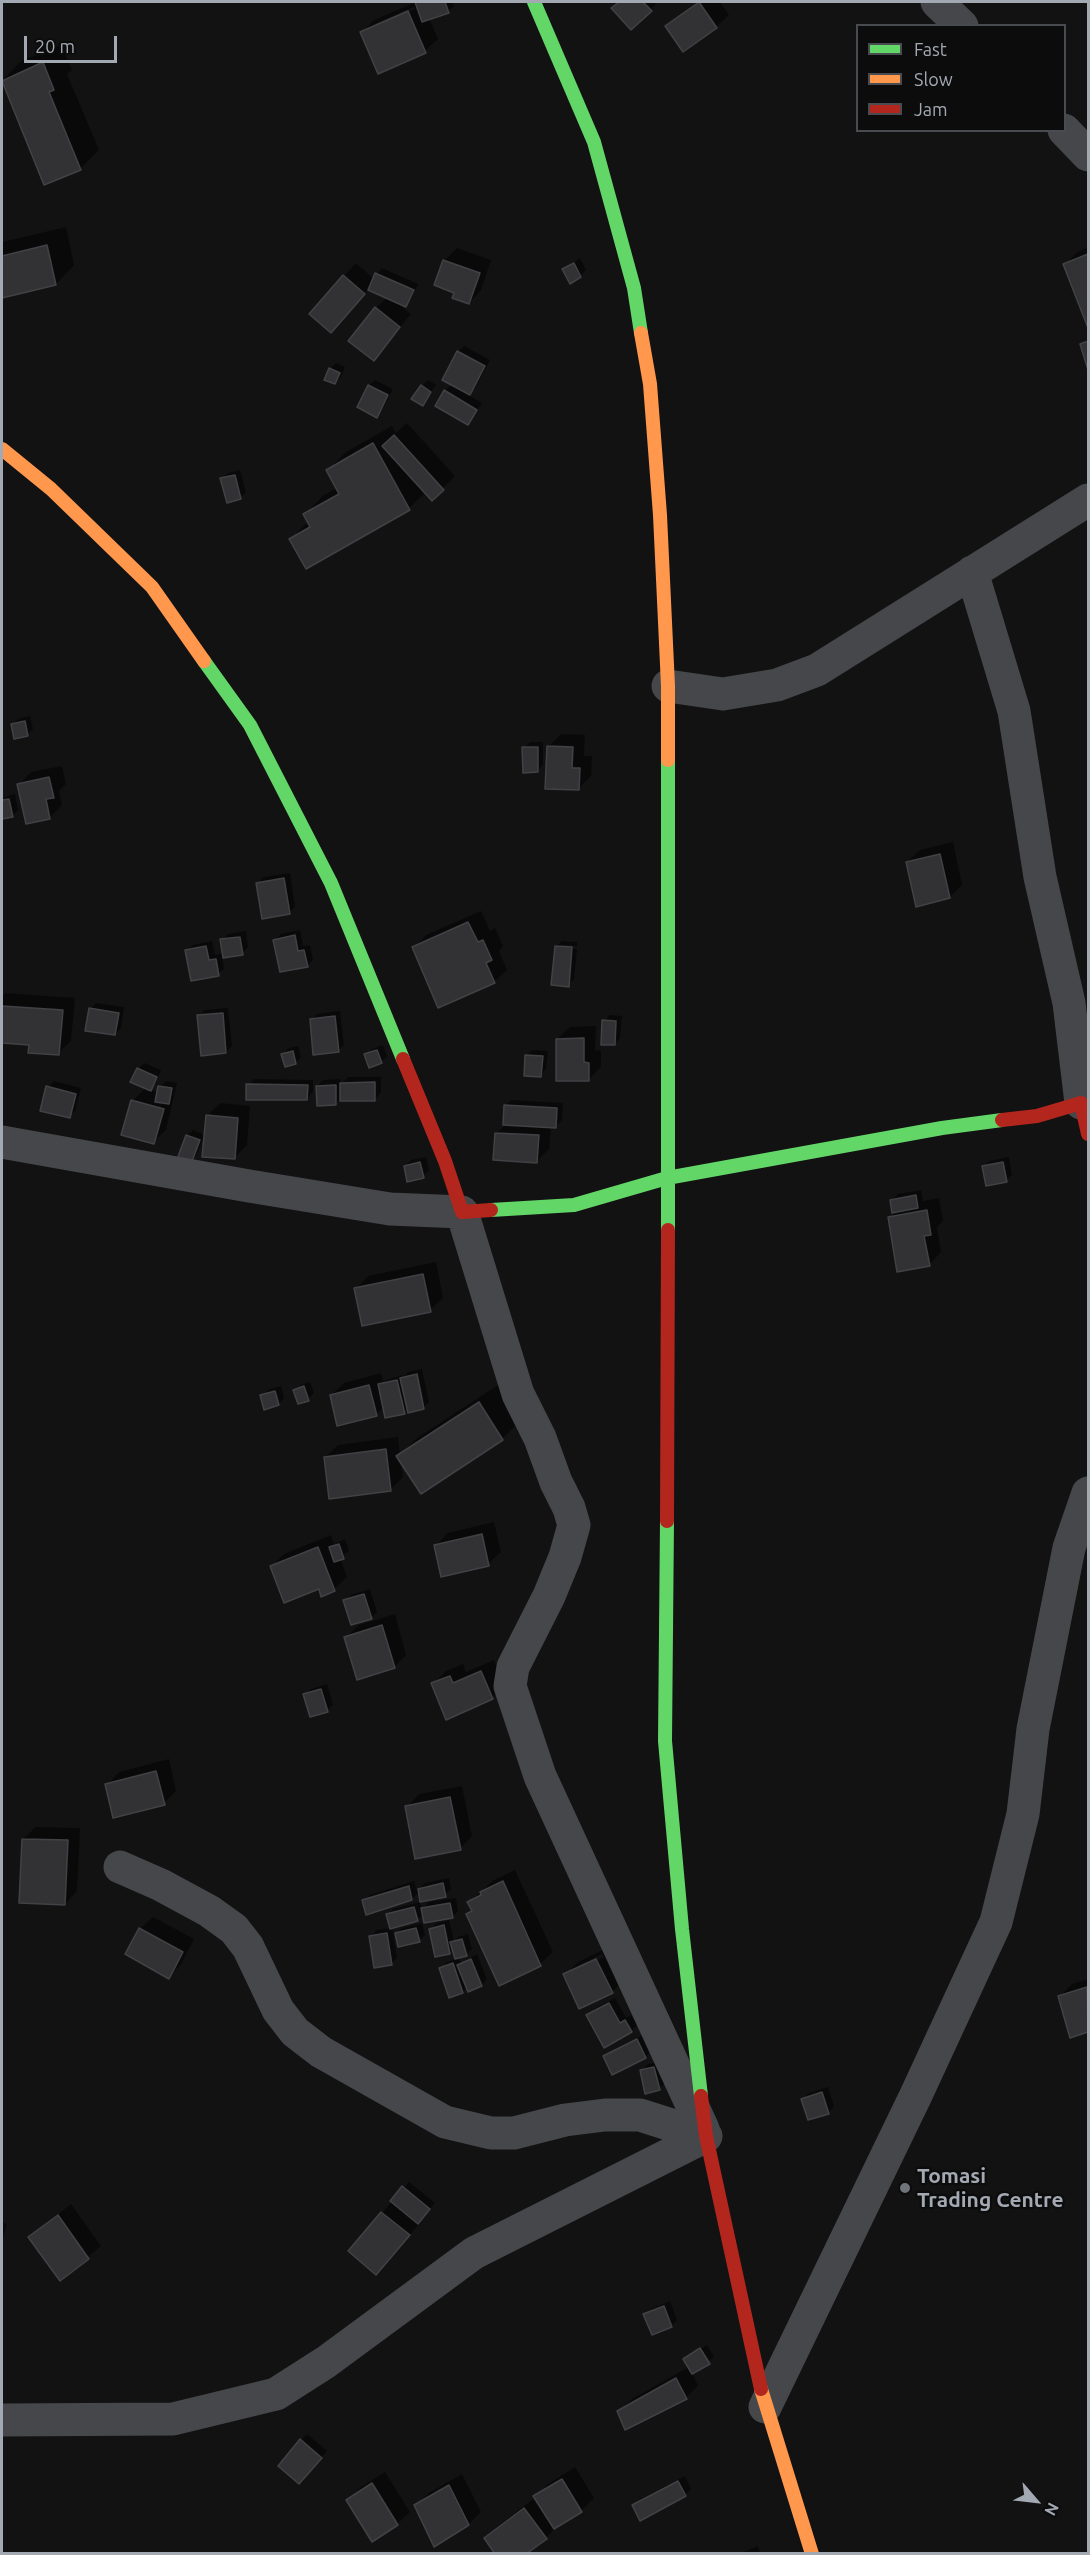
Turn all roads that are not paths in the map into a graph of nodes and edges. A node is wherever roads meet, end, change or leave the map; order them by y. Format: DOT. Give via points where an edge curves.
graph roads {
  1 [pos="534,2"];
  2 [pos="937,2"];
  3 [pos="960,24"];
  4 [pos="1066,131"];
  5 [pos="1089,155"];
  6 [pos="2,449"];
  7 [pos="1089,500"];
  8 [pos="972,572"];
  9 [pos="668,686"];
  10 [pos="1086,1112"];
  11 [pos="2,1142"];
  12 [pos="668,1178"];
  13 [pos="462,1212"];
  14 [pos="1089,1493"];
  15 [pos="120,1868"];
  16 [pos="706,2136"];
  17 [pos="765,2407"];
  18 [pos="2,2420"];
  19 [pos="812,2553"];
  1 -- 9 [label="main road" via="594,142 634,288 650,384"];
  2 -- 3 [label="street"];
  4 -- 5 [label="street"];
  6 -- 13 [label="main road" via="51,489 152,587 250,725 332,883"];
  7 -- 8 [label="street"];
  8 -- 9 [label="street" via="817,670 777,685 723,694"];
  8 -- 10 [label="street" via="1014,711 1040,877 1069,1004"];
  9 -- 12 [label="main road"];
  10 -- 12 [label="main road" via="942,1128"];
  11 -- 13 [label="street" via="390,1209"];
  12 -- 13 [label="main road" via="574,1205"];
  12 -- 16 [label="main road" via="665,1741"];
  13 -- 16 [label="street" via="519,1394 574,1525 549,1596 513,1667 510,1686 540,1776"];
  14 -- 17 [label="street" via="1069,1548 1033,1728 1023,1814 996,1922"];
  15 -- 16 [label="street" via="210,1911 234,1929 248,1947 278,2010 294,2032 321,2052 445,2122 491,2133 514,2133 565,2120 640,2115"];
  16 -- 17 [label="main road"];
  16 -- 18 [label="street" via="474,2253 276,2394 173,2419"];
  17 -- 19 [label="main road"];
}
